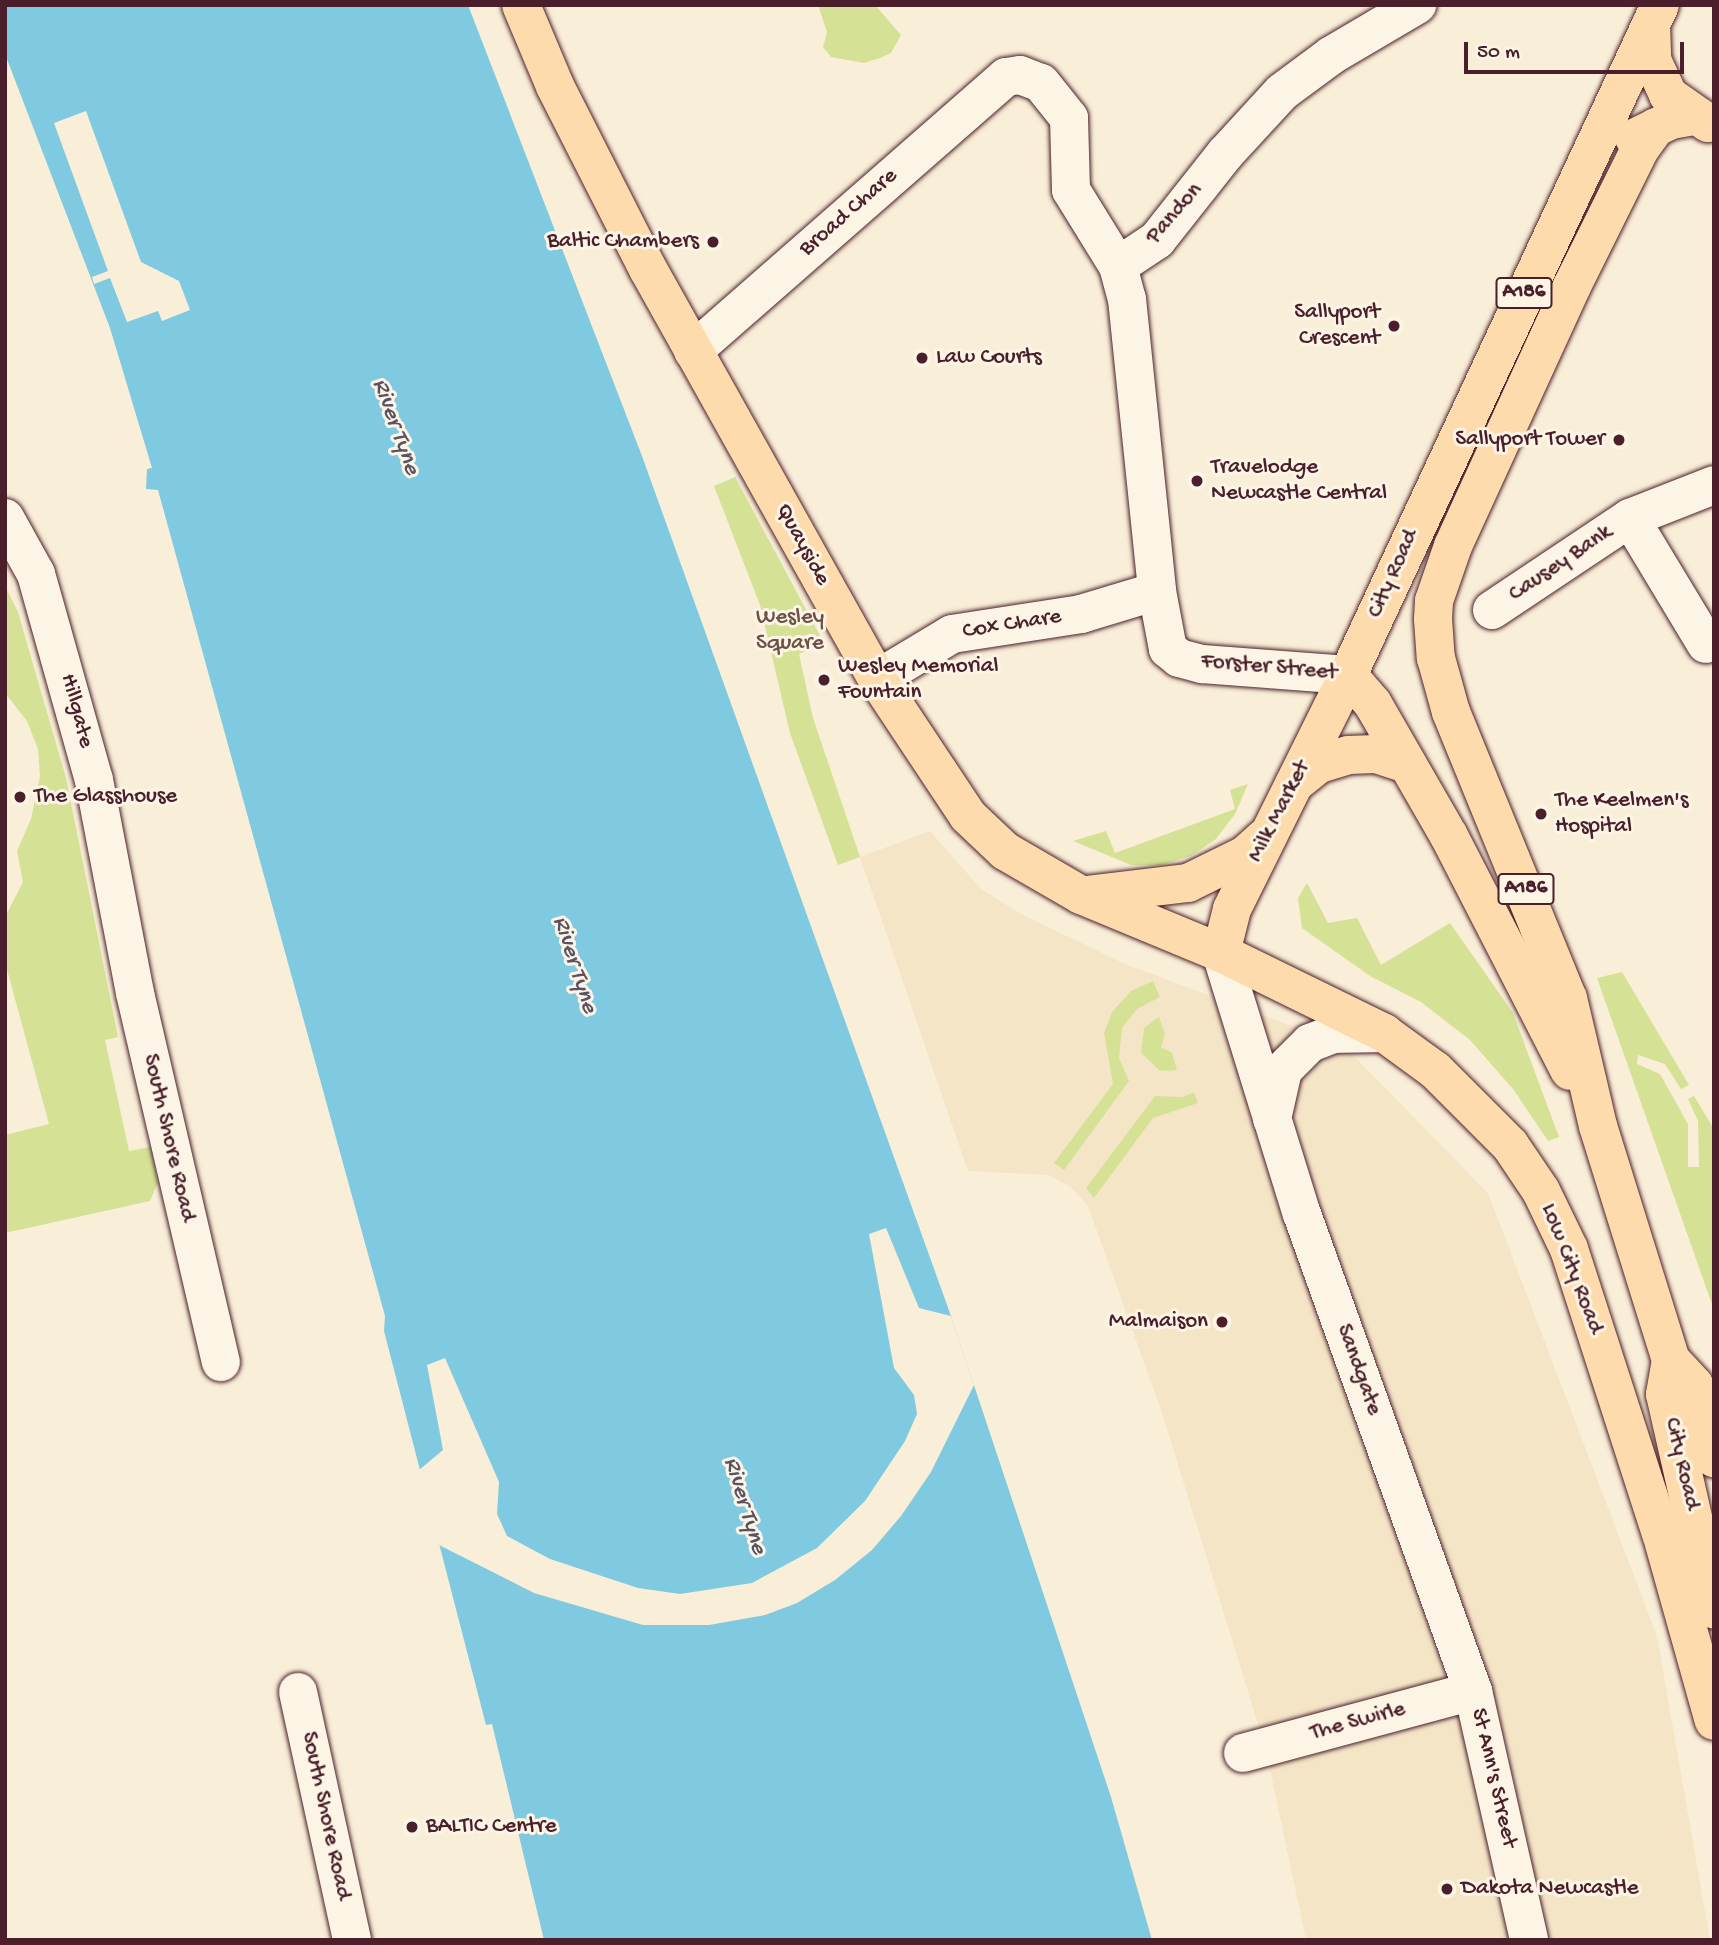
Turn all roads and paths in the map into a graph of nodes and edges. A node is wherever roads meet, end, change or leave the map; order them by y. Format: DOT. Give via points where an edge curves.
graph roads {
  1 [pos="521,5"];
  2 [pos="1417,5"];
  3 [pos="1656,15"];
  4 [pos="1704,120"];
  5 [pos="1656,127"];
  6 [pos="1578,177"];
  7 [pos="1118,266"];
  8 [pos="694,351"];
  9 [pos="1714,485"];
  10 [pos="1630,517"];
  11 [pos="5,518"];
  12 [pos="1157,592"];
  13 [pos="1492,610"];
  14 [pos="1706,644"];
  15 [pos="1348,675"];
  16 [pos="877,679"];
  17 [pos="1407,764"];
  18 [pos="1294,784"];
  19 [pos="1269,832"];
  20 [pos="1081,895"];
  21 [pos="122,913"];
  22 [pos="1222,953"];
  23 [pos="1384,1033"];
  24 [pos="1272,1119"];
  25 [pos="1598,1126"];
  26 [pos="1671,1360"];
  27 [pos="221,1362"];
  28 [pos="1714,1458"];
  29 [pos="1661,1533"];
  30 [pos="1714,1610"];
  31 [pos="1448,1619"];
  32 [pos="1473,1691"];
  33 [pos="298,1692"];
  34 [pos="1714,1721"];
  35 [pos="1243,1753"];
  36 [pos="352,1940"];
  37 [pos="1529,1940"];
  1 -- 8 [label="main road, Quayside" via="571,118"];
  2 -- 7 [label="street, Pandon" via="1332,55 1282,92 1225,154 1157,240"];
  3 -- 4 [label="main road, A186" via="1655,72 1668,95"];
  3 -- 6 [label="main road, City Road / A186"];
  4 -- 5 [label="main road, A186"];
  5 -- 6 [label="main road, A186" via="1622,143"];
  5 -- 25 [label="main road, City Road / A186" via="1640,149 1572,286 1453,547 1433,619 1436,658 1451,712 1555,957"];
  6 -- 15 [label="main road, City Road / A186"];
  7 -- 8 [label="street, Broad Chare" via="1071,190 1071,131 1062,104 1041,83 1020,75 1006,77"];
  7 -- 12 [label="street" via="1127,299"];
  8 -- 16 [label="main road, Quayside"];
  9 -- 10 [label="street, Causey Bank"];
  10 -- 13 [label="street, Causey Bank"];
  10 -- 14 [label="street"];
  11 -- 21 [label="street, Hillgate" via="36,574 55,634 94,780"];
  12 -- 15 [label="street, Forster Street" via="1164,641 1179,658 1202,664"];
  12 -- 16 [label="street, Cox Chare" via="1081,614 963,631"];
  15 -- 17 [label="main road, City Road / A186" via="1373,704"];
  15 -- 18 [label="main road, Milk Market / A186"];
  16 -- 20 [label="main road, Quayside" via="968,816 1005,850"];
  17 -- 18 [label="main road" via="1376,754 1348,755 1320,765"];
  17 -- 25 [label="main road, City Road / A186" via="1500,929"];
  18 -- 19 [label="main road, Milk Market / A186"];
  19 -- 20 [label="main road" via="1245,855 1188,883"];
  19 -- 22 [label="main road, Milk Market / A186" via="1232,909"];
  20 -- 22 [label="main road, Quayside"];
  21 -- 27 [label="street, South Shore Road" via="173,1166"];
  22 -- 23 [label="main road, Low City Road"];
  22 -- 24 [label="street, Sandgate"];
  23 -- 24 [label="street" via="1333,1034 1310,1043 1283,1070"];
  23 -- 29 [label="main road, Low City Road" via="1435,1070 1480,1112 1541,1191 1569,1249"];
  24 -- 31 [label="street, Sandgate"];
  25 -- 26 [label="main road, City Road / A186"];
  26 -- 28 [label="main road, City Road / A186" via="1695,1385"];
  26 -- 30 [label="main road, City Road / A186" via="1665,1394"];
  29 -- 30 [label="main road, Low City Road"];
  29 -- 34 [label="main road, Low City Road"];
  31 -- 32 [label="street, St Ann's Street"];
  32 -- 35 [label="street, The Swirle"];
  32 -- 37 [label="street, St Ann's Street"];
  33 -- 36 [label="street, South Shore Road"];
}
